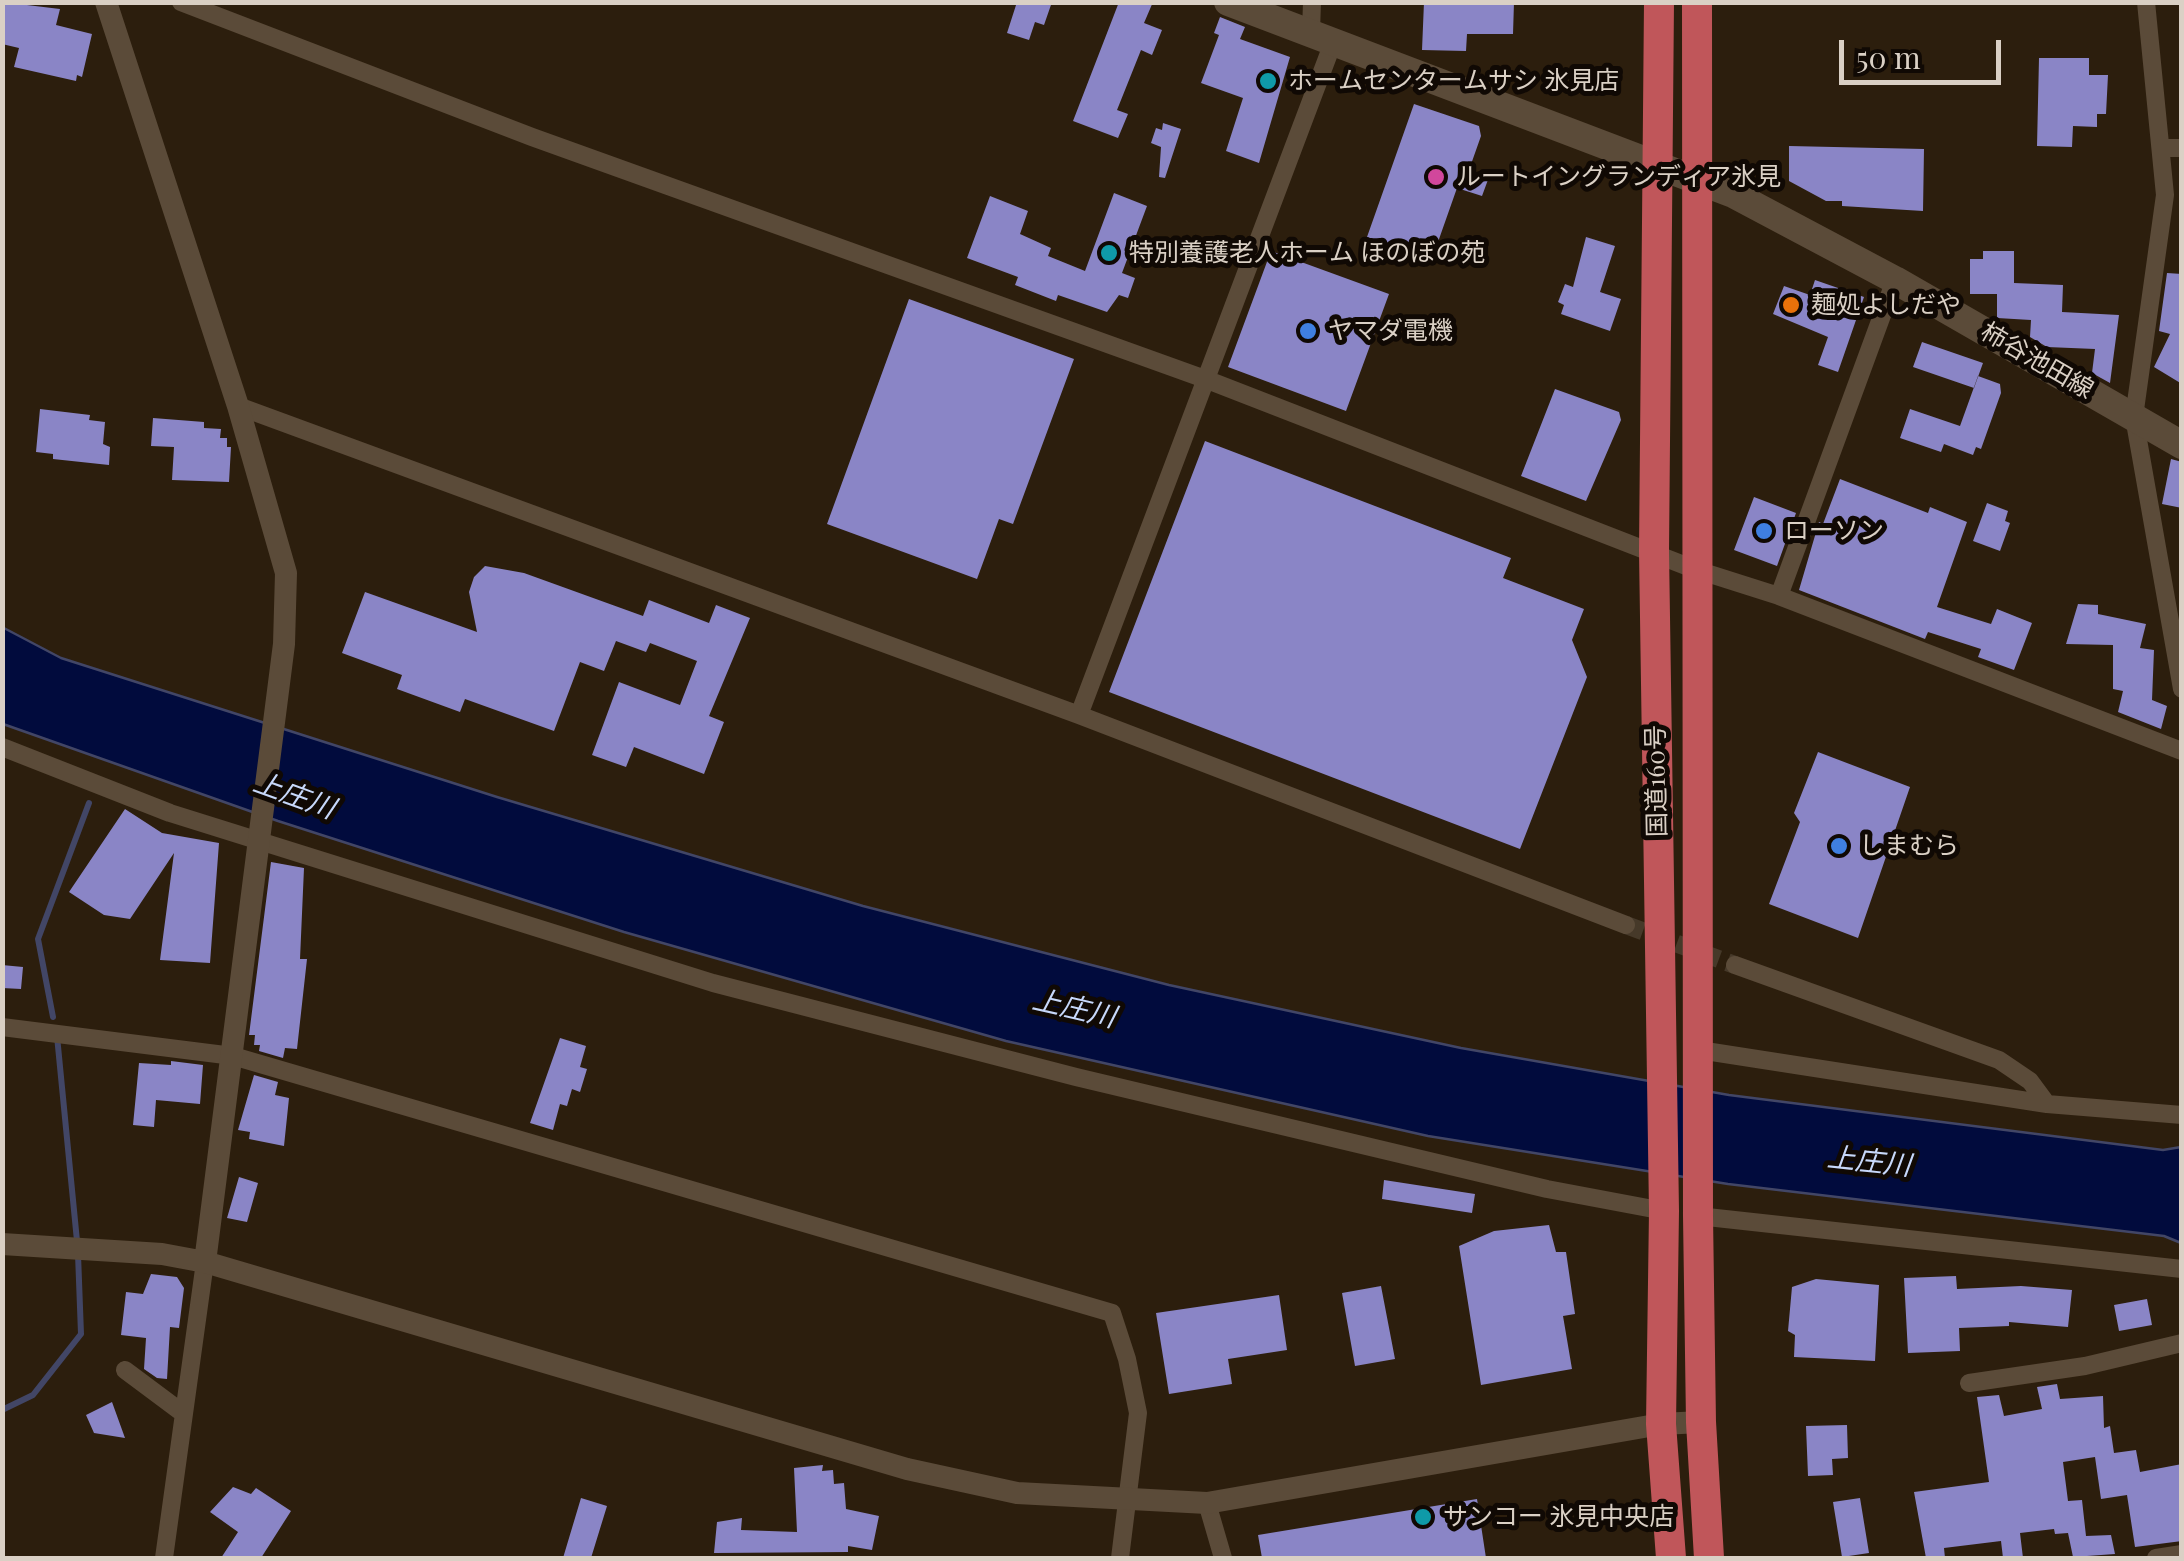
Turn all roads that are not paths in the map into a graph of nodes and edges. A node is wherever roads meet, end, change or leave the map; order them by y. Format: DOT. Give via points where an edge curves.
graph roads {
  1 [pos="106,2"];
  2 [pos="181,2"];
  3 [pos="1228,2"];
  4 [pos="1312,2"];
  5 [pos="1658,2"];
  6 [pos="1697,2"];
  7 [pos="2146,2"];
  8 [pos="1322,36"];
  9 [pos="2161,148"];
  10 [pos="2182,148"];
  11 [pos="1658,166"];
  12 [pos="1697,179"];
  13 [pos="1895,280"];
  14 [pos="1205,379"];
  15 [pos="238,406"];
  16 [pos="2134,418"];
  17 [pos="2182,445"];
  18 [pos="1654,551"];
  19 [pos="1694,569"];
  20 [pos="1779,596"];
  21 [pos="2182,690"];
  22 [pos="1079,714"];
  23 [pos="2,747"];
  24 [pos="2182,751"];
  25 [pos="257,841"];
  26 [pos="1626,925"];
  27 [pos="1735,965"];
  28 [pos="2,1028"];
  29 [pos="233,1056"];
  30 [pos="1699,1059"];
  31 [pos="2046,1104"];
  32 [pos="2182,1115"];
  33 [pos="1664,1212"];
  34 [pos="1698,1212"];
  35 [pos="2,1244"];
  36 [pos="205,1262"];
  37 [pos="2182,1270"];
  38 [pos="2182,1343"];
  39 [pos="124,1370"];
  40 [pos="1969,1383"];
  41 [pos="184,1414"];
  42 [pos="1701,1422"];
  43 [pos="1662,1424"];
  44 [pos="1125,1500"];
  45 [pos="1207,1503"];
  46 [pos="2182,1554"];
  47 [pos="164,1558"];
  48 [pos="1120,1558"];
  49 [pos="1223,1558"];
  50 [pos="1671,1558"];
  51 [pos="1710,1558"];
  52 [pos="2156,1558"];
  1 -- 15 [label="street"];
  2 -- 14 [label="street" via="532,137"];
  3 -- 8 [label="main road, 柿谷池田線"];
  4 -- 8 [label="street"];
  5 -- 11 [label="highway, 国道160号"];
  6 -- 12 [label="highway, 国道160号"];
  7 -- 9 [label="street"];
  8 -- 11 [label="main road, 柿谷池田線"];
  8 -- 14 [label="street"];
  9 -- 10 [label="street"];
  9 -- 16 [label="street" via="2165,195"];
  11 -- 12 [label="main road, 柿谷池田線"];
  11 -- 18 [label="highway, 国道160号"];
  12 -- 13 [label="main road, 柿谷池田線"];
  12 -- 19 [label="highway, 国道160号"];
  13 -- 16 [label="main road, 柿谷池田線"];
  13 -- 20 [label="street"];
  14 -- 18 [label="street"];
  14 -- 22 [label="street"];
  15 -- 22 [label="street"];
  15 -- 25 [label="street" via="286,572 284,644"];
  16 -- 17 [label="main road, 柿谷池田線"];
  16 -- 21 [label="street"];
  18 -- 19 [label="street"];
  18 -- 33 [label="highway, 国道160号"];
  19 -- 20 [label="street"];
  19 -- 30 [label="highway, 国道160号"];
  20 -- 24 [label="street"];
  22 -- 26 [label="street"];
  23 -- 25 [label="street"];
  25 -- 29 [label="street"];
  25 -- 33 [label="street" via="713,983 1076,1077"];
  27 -- 31 [label="street" via="1998,1060 2030,1081"];
  28 -- 29 [label="street"];
  29 -- 36 [label="street"];
  29 -- 44 [label="street" via="1112,1313 1138,1413"];
  30 -- 31 [label="street"];
  30 -- 34 [label="highway, 国道160号"];
  31 -- 32 [label="street"];
  33 -- 43 [label="highway, 国道160号"];
  34 -- 37 [label="street"];
  34 -- 42 [label="highway, 国道160号"];
  35 -- 36 [label="street"];
  36 -- 41 [label="street"];
  36 -- 44 [label="street" via="907,1469 1018,1493"];
  38 -- 40 [label="street"];
  39 -- 41 [label="street"];
  41 -- 47 [label="street"];
  42 -- 43 [label="street"];
  42 -- 51 [label="highway, 国道160号"];
  43 -- 45 [label="street"];
  43 -- 50 [label="highway, 国道160号"];
  44 -- 45 [label="street"];
  44 -- 48 [label="street"];
  45 -- 49 [label="street"];
  46 -- 52 [label="street"];
}
